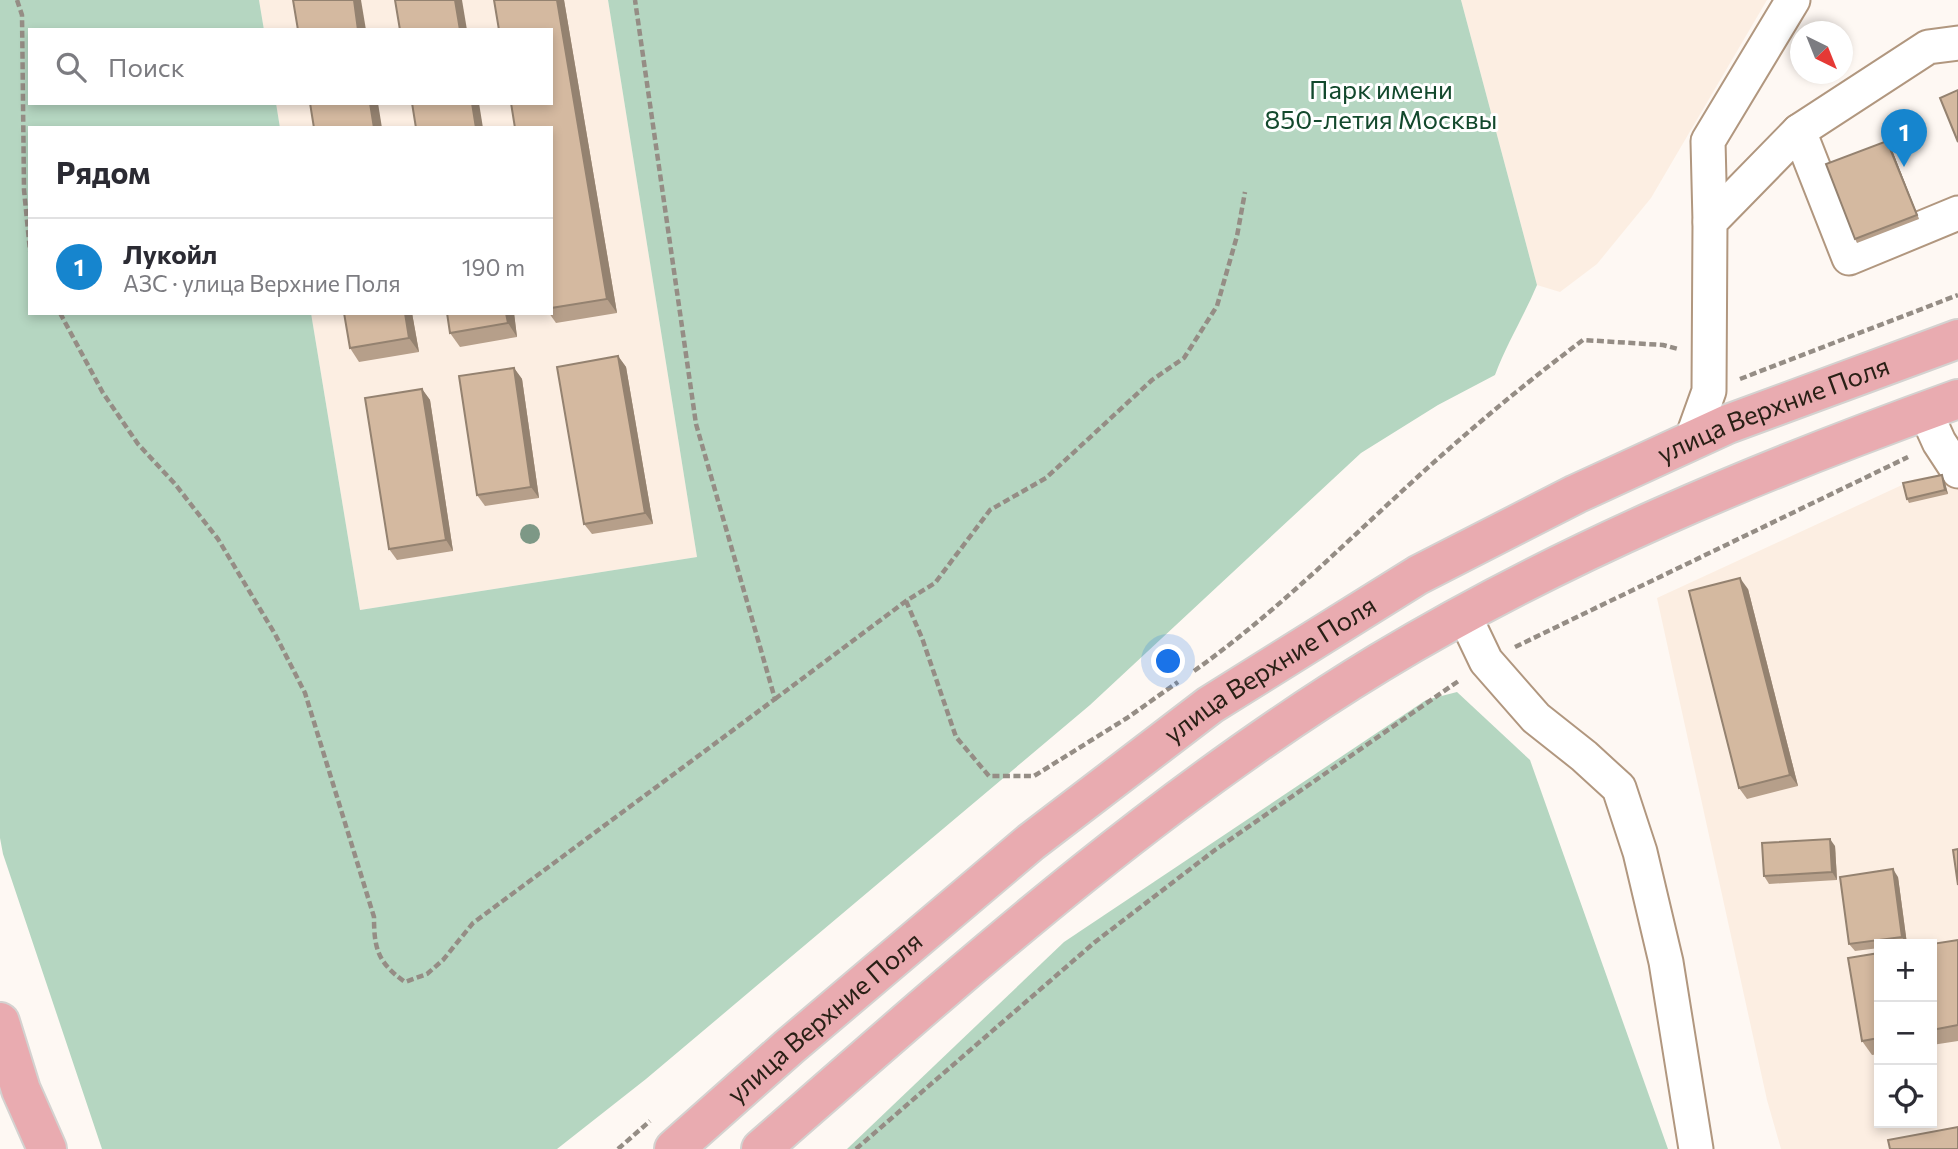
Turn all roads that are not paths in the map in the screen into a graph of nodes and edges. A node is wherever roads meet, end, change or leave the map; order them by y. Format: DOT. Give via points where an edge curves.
graph roads {
  1 [pos="1793,0"];
  2 [pos="1958,43"];
  3 [pos="1799,131"];
  4 [pos="1958,214"];
  5 [pos="1710,222"];
  6 [pos="1958,339"];
  7 [pos="1941,417"];
  8 [pos="1692,441"];
  9 [pos="1958,471"];
  10 [pos="1464,614"];
  11 [pos="0,1022"];
  12 [pos="47,1149"];
  13 [pos="674,1149"];
  14 [pos="761,1149"];
  15 [pos="1696,1149"];
  1 -- 5 [label="lane" via="1708,141"];
  2 -- 3 [label="lane" via="1928,47"];
  3 -- 4 [label="lane" via="1849,258"];
  3 -- 5 [label="lane"];
  5 -- 8 [label="lane" via="1709,391"];
  6 -- 8 [label="main road, улица Верхние Поля"];
  7 -- 9 [label="lane"];
  7 -- 10 [label="main road, улица Верхние Поля" via="1744,480"];
  8 -- 13 [label="main road, улица Верхние Поля" via="1418,575 1210,705 1031,842"];
  10 -- 14 [label="main road, улица Верхние Поля" via="1289,721 1153,817 1068,884"];
  10 -- 15 [label="lane" via="1486,661 1536,718 1619,788 1640,852 1665,961"];
  11 -- 12 [label="main road" via="21,1090"];
}
